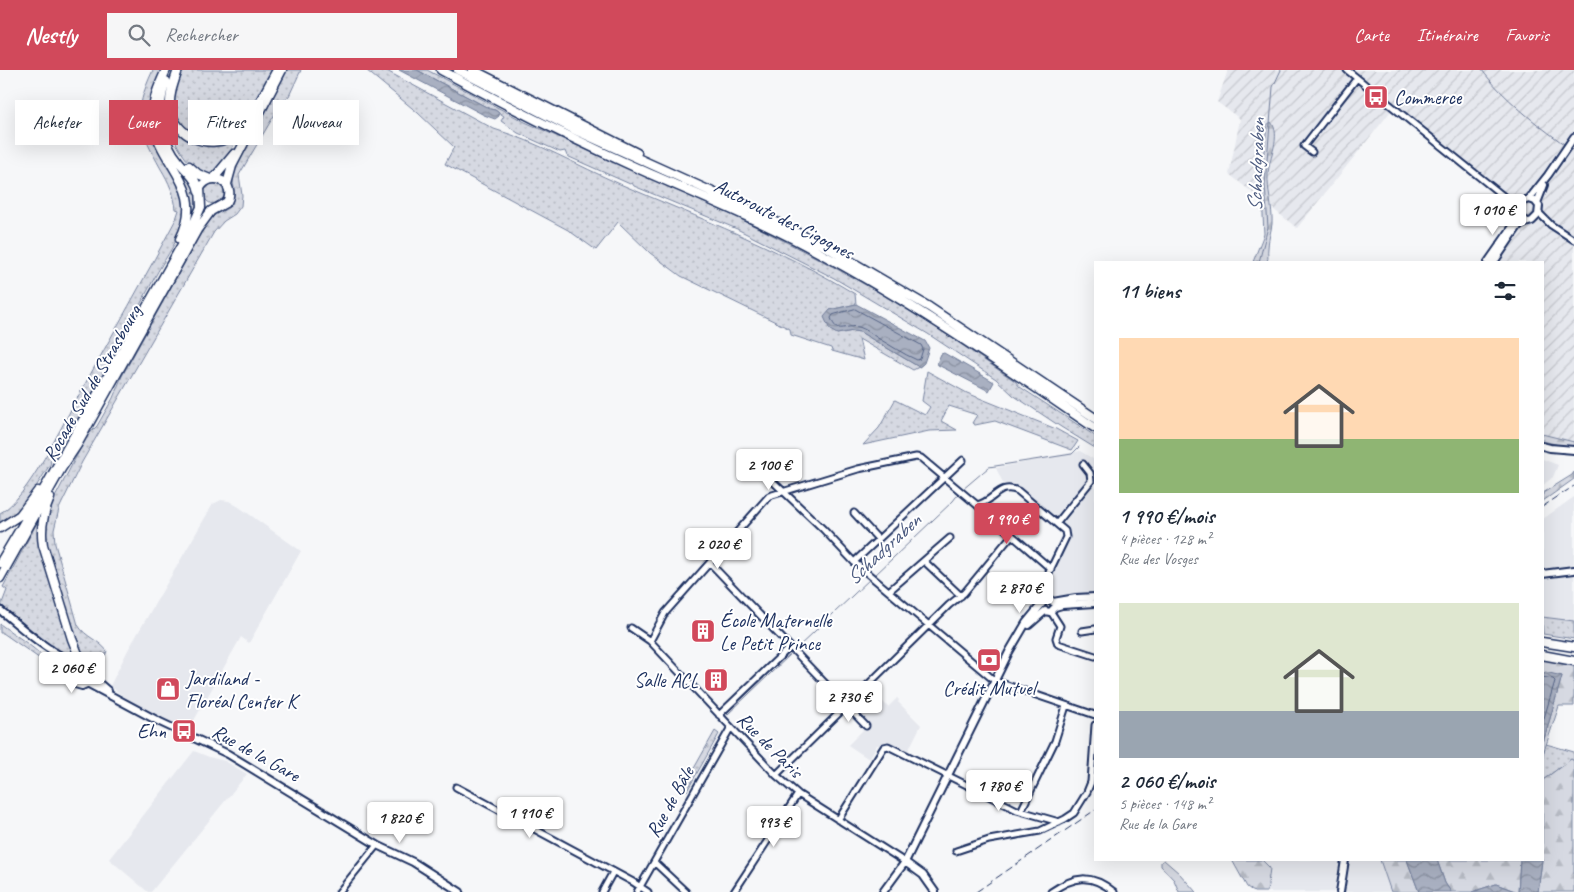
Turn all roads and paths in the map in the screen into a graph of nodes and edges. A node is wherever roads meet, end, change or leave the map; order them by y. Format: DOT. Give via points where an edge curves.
graph roads {
  1 [pos="166,70"];
  2 [pos="170,70"];
  3 [pos="176,70"];
  4 [pos="277,70"];
  5 [pos="282,70"];
  6 [pos="433,70"];
  7 [pos="441,70"];
  8 [pos="458,70"];
  9 [pos="473,70"];
  10 [pos="478,70"];
  11 [pos="1347,70"];
  12 [pos="1357,78"];
  13 [pos="461,81"];
  14 [pos="507,88"];
  15 [pos="1574,137"];
  16 [pos="1312,152"];
  17 [pos="1548,175"];
  18 [pos="212,178"];
  19 [pos="692,182"];
  20 [pos="227,184"];
  21 [pos="200,196"];
  22 [pos="1529,199"];
  23 [pos="1508,200"];
  24 [pos="1520,202"];
  25 [pos="1537,203"];
  26 [pos="217,208"];
  27 [pos="1517,212"];
  28 [pos="1539,213"];
  29 [pos="1534,219"];
  30 [pos="1526,221"];
  31 [pos="1551,225"];
  32 [pos="1574,240"];
  33 [pos="1489,261"];
  34 [pos="1495,261"];
  35 [pos="152,297"];
  36 [pos="1094,417"];
  37 [pos="1094,427"];
  38 [pos="74,444"];
  39 [pos="1544,446"];
  40 [pos="1574,450"];
  41 [pos="963,460"];
  42 [pos="1083,464"];
  43 [pos="766,474"];
  44 [pos="945,477"];
  45 [pos="785,492"];
  46 [pos="977,505"];
  47 [pos="854,513"];
  48 [pos="1057,523"];
  49 [pos="0,528"];
  50 [pos="1012,536"];
  51 [pos="950,538"];
  52 [pos="878,539"];
  53 [pos="924,561"];
  54 [pos="854,562"];
  55 [pos="0,563"];
  56 [pos="710,563"];
  57 [pos="1051,569"];
  58 [pos="1574,570"];
  59 [pos="1544,574"];
  60 [pos="0,578"];
  61 [pos="889,591"];
  62 [pos="961,596"];
  63 [pos="1094,597"];
  64 [pos="1094,602"];
  65 [pos="1048,606"];
  66 [pos="0,610"];
  67 [pos="929,626"];
  68 [pos="631,628"];
  69 [pos="1094,629"];
  70 [pos="1082,631"];
  71 [pos="650,641"];
  72 [pos="1544,642"];
  73 [pos="790,647"];
  74 [pos="1574,647"];
  75 [pos="50,649"];
  76 [pos="1544,653"];
  77 [pos="1544,654"];
  78 [pos="1094,656"];
  79 [pos="1574,656"];
  80 [pos="1574,662"];
  81 [pos="82,663"];
  82 [pos="70,674"];
  83 [pos="91,681"];
  84 [pos="995,681"];
  85 [pos="847,706"];
  86 [pos="1066,706"];
  87 [pos="719,715"];
  88 [pos="1094,715"];
  89 [pos="866,726"];
  90 [pos="731,727"];
  91 [pos="1094,735"];
  92 [pos="776,775"];
  93 [pos="948,776"];
  94 [pos="456,788"];
  95 [pos="798,794"];
  96 [pos="1021,811"];
  97 [pos="838,820"];
  98 [pos="1059,822"];
  99 [pos="378,845"];
  100 [pos="956,851"];
  101 [pos="1341,861"];
  102 [pos="1345,861"];
  103 [pos="654,862"];
  104 [pos="905,862"];
  105 [pos="422,869"];
  106 [pos="613,872"];
  107 [pos="640,886"];
  108 [pos="339,892"];
  109 [pos="460,892"];
  110 [pos="602,892"];
  111 [pos="637,892"];
  112 [pos="648,892"];
  113 [pos="686,892"];
  114 [pos="734,892"];
  115 [pos="883,892"];
  116 [pos="935,892"];
  117 [pos="1051,892"];
  118 [pos="1114,892"];
  119 [pos="1336,892"];
  120 [pos="1340,892"];
  1 -- 35 [label="highway" via="154,102 153,120 184,188 189,211 184,231"];
  2 -- 21 [label="highway" via="160,106 163,130 174,155 196,182"];
  3 -- 4 [label="highway" via="170,95 172,114 186,134 210,142 229,137 242,126"];
  3 -- 18 [label="highway" via="166,93 164,108 169,138 184,162 198,174"];
  4 -- 18 [label="highway" via="232,157"];
  5 -- 20 [label="highway" via="232,166"];
  6 -- 13 [label="highway"];
  7 -- 13 [label="highway, Autoroute des Cigognes"];
  8 -- 19 [label="highway, Autoroute des Cigognes" via="565,125"];
  9 -- 14 [label="highway"];
  10 -- 14 [label="highway"];
  11 -- 12 [label="street"];
  12 -- 16 [label="street" via="1304,146"];
  12 -- 23 [label="street"];
  13 -- 37 [label="highway, Autoroute des Cigognes" via="576,139 741,213 818,252 940,324"];
  14 -- 19 [label="highway"];
  15 -- 17 [label="main road"];
  17 -- 22 [label="main road"];
  17 -- 25 [label="main road"];
  18 -- 20 [label="highway"];
  18 -- 21 [label="highway" via="203,184"];
  19 -- 36 [label="highway, Autoroute des Cigognes" via="880,277"];
  20 -- 26 [label="highway" via="229,198 224,206"];
  21 -- 26 [label="highway" via="206,206"];
  21 -- 35 [label="highway, Rocade Sud de Strasbourg" via="202,203 198,216"];
  22 -- 24 [label="main road"];
  22 -- 25 [label="main road"];
  23 -- 24 [label="street"];
  23 -- 27 [label="street"];
  24 -- 27 [label="main road"];
  25 -- 28 [label="main road"];
  26 -- 38 [label="highway, Rocade Sud de Strasbourg" via="197,230"];
  27 -- 30 [label="main road"];
  27 -- 33 [label="main road" via="1516,222"];
  28 -- 29 [label="main road"];
  28 -- 31 [label="street"];
  29 -- 30 [label="main road"];
  29 -- 31 [label="street"];
  30 -- 34 [label="main road" via="1519,225"];
  31 -- 32 [label="street"];
  35 -- 38 [label="highway, Rocade Sud de Strasbourg"];
  38 -- 49 [label="highway" via="27,507"];
  38 -- 55 [label="highway, Rocade Sud de Strasbourg"];
  38 -- 60 [label="highway, Rocade Sud de Strasbourg"];
  38 -- 81 [label="highway" via="43,517 41,536"];
  39 -- 40 [label="main road"];
  41 -- 44 [label="street"];
  42 -- 48 [label="street" via="1090,473 1091,481"];
  43 -- 45 [label="street"];
  44 -- 45 [label="street" via="916,457 858,468"];
  44 -- 46 [label="street"];
  44 -- 52 [label="street"];
  45 -- 54 [label="street"];
  45 -- 56 [label="street" via="770,496"];
  46 -- 48 [label="street" via="1011,487"];
  46 -- 50 [label="street"];
  47 -- 52 [label="street"];
  48 -- 57 [label="street" via="1065,531 1066,538"];
  50 -- 57 [label="street"];
  50 -- 62 [label="street"];
  51 -- 53 [label="street"];
  52 -- 54 [label="street"];
  53 -- 61 [label="street"];
  53 -- 62 [label="street"];
  54 -- 61 [label="street"];
  56 -- 71 [label="street" via="665,613"];
  56 -- 73 [label="street"];
  57 -- 65 [label="street" via="1042,587"];
  58 -- 59 [label="main road"];
  61 -- 67 [label="street"];
  62 -- 67 [label="street"];
  63 -- 65 [label="main road" via="1076,598"];
  64 -- 65 [label="main road"];
  65 -- 78 [label="street" via="1060,626 1056,638 1058,644"];
  65 -- 84 [label="main road" via="1026,623"];
  66 -- 75 [label="main road"];
  67 -- 84 [label="street"];
  67 -- 85 [label="street"];
  68 -- 71 [label="street, Rue de Paris"];
  69 -- 70 [label="street"];
  71 -- 87 [label="street, Rue de Paris"];
  72 -- 74 [label="highway"];
  73 -- 85 [label="street"];
  73 -- 87 [label="street"];
  75 -- 81 [label="main road"];
  75 -- 82 [label="main road"];
  76 -- 79 [label="highway"];
  77 -- 80 [label="highway"];
  81 -- 82 [label="main road" via="72,668"];
  81 -- 83 [label="main road" via="92,668"];
  82 -- 83 [label="main road" via="78,685"];
  83 -- 99 [label="main road, Rue de la Gare" via="160,722 228,754"];
  84 -- 86 [label="street"];
  84 -- 93 [label="main road"];
  85 -- 89 [label="street"];
  85 -- 92 [label="street"];
  86 -- 88 [label="street"];
  86 -- 96 [label="street" via="1055,741"];
  87 -- 90 [label="street, Rue de Paris"];
  90 -- 92 [label="street, Rue de Paris"];
  90 -- 103 [label="street, Rue de Bâle"];
  91 -- 98 [label="street" via="1089,787 1074,813"];
  92 -- 95 [label="street, Rue de Paris"];
  93 -- 96 [label="street"];
  93 -- 97 [label="street" via="884,747"];
  93 -- 104 [label="main road"];
  94 -- 106 [label="street"];
  95 -- 97 [label="street, Rue de Paris"];
  95 -- 114 [label="street"];
  96 -- 98 [label="street"];
  97 -- 104 [label="street, Rue de Paris"];
  98 -- 100 [label="street" via="1040,831 990,840"];
  99 -- 105 [label="main road, Rue de la Gare" via="387,853"];
  99 -- 105 [label="main road, Rue de la Gare" via="414,861"];
  99 -- 108 [label="street"];
  101 -- 119 [label="main road"];
  102 -- 120 [label="main road"];
  103 -- 107 [label="street, Rue de Bâle"];
  103 -- 113 [label="street"];
  104 -- 115 [label="main road"];
  104 -- 116 [label="main road" via="923,875"];
  105 -- 109 [label="main road, Rue de la Gare"];
  106 -- 107 [label="street"];
  106 -- 110 [label="street"];
  107 -- 111 [label="street, Rue de Bâle"];
  107 -- 112 [label="street"];
  117 -- 118 [label="street" via="1074,879 1090,879"];
}
